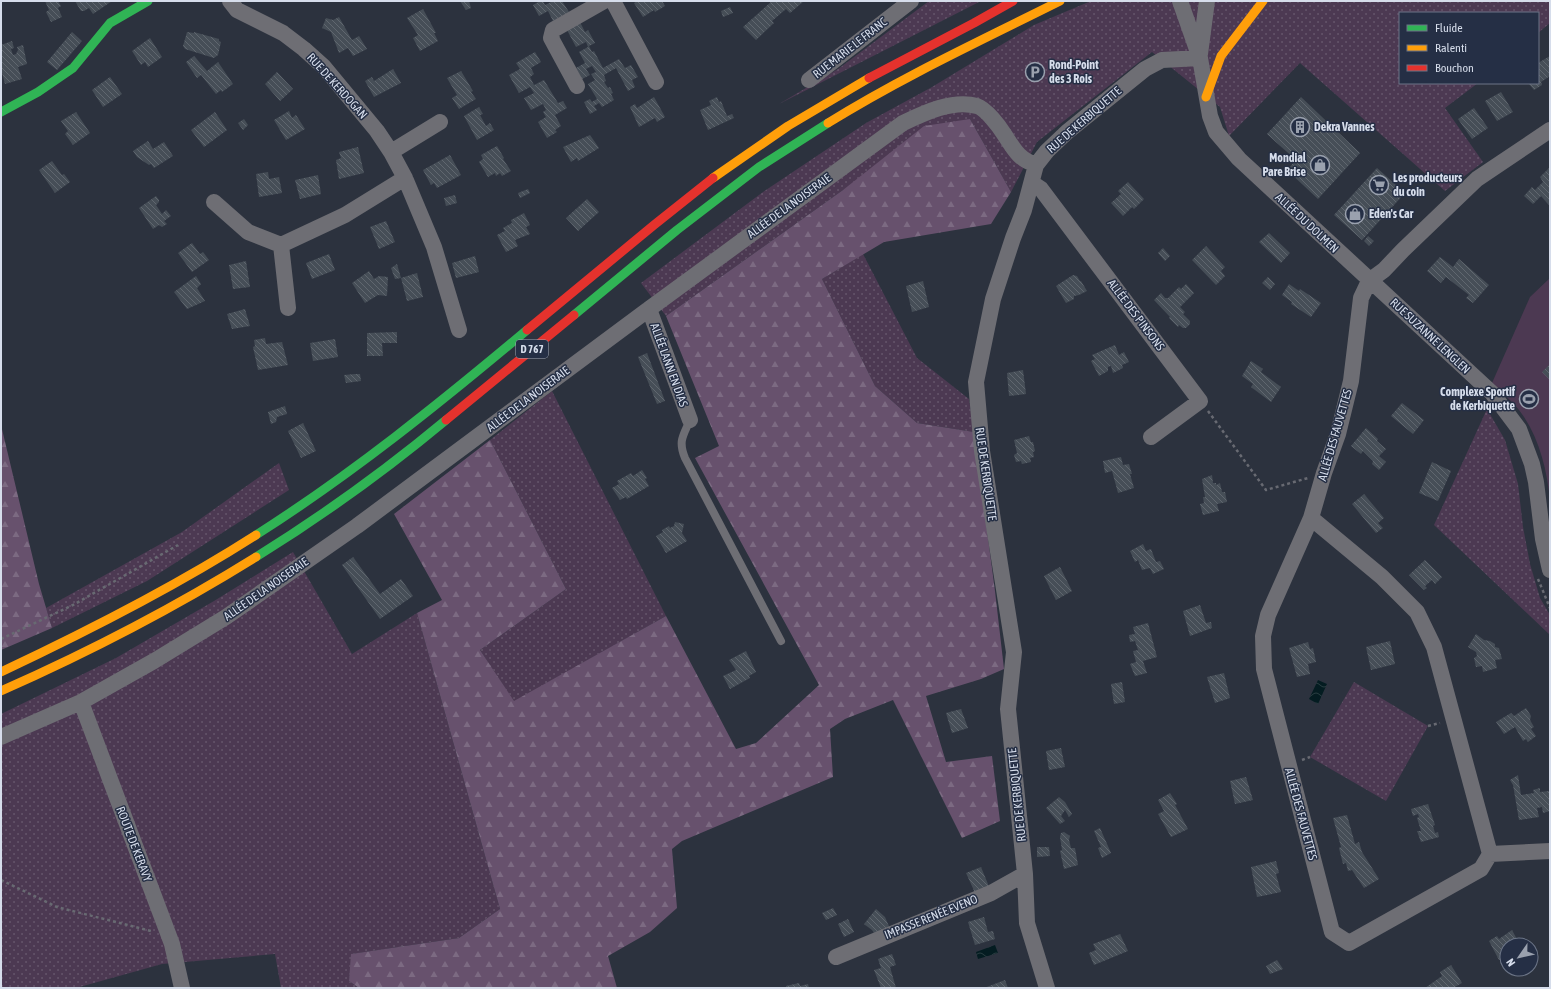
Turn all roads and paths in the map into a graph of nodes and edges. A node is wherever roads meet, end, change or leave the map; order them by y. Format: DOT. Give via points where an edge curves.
graph roads {
  1 [pos="148,1"];
  2 [pos="230,1"];
  3 [pos="604,1"];
  4 [pos="613,1"];
  5 [pos="911,1"];
  6 [pos="1013,1"];
  7 [pos="1060,1"];
  8 [pos="1180,1"];
  9 [pos="1207,1"];
  10 [pos="1263,1"];
  11 [pos="1200,58"];
  12 [pos="809,80"];
  13 [pos="656,82"];
  14 [pos="577,86"];
  15 [pos="1206,97"];
  16 [pos="1,112"];
  17 [pos="440,122"];
  18 [pos="1550,130"];
  19 [pos="391,152"];
  20 [pos="1036,165"];
  21 [pos="405,178"];
  22 [pos="1032,183"];
  23 [pos="214,202"];
  24 [pos="281,245"];
  25 [pos="1369,280"];
  26 [pos="288,308"];
  27 [pos="649,309"];
  28 [pos="459,330"];
  29 [pos="1200,400"];
  30 [pos="690,420"];
  31 [pos="1151,437"];
  32 [pos="1324,473"];
  33 [pos="1311,518"];
  34 [pos="178,545"];
  35 [pos="1543,571"];
  36 [pos="1550,608"];
  37 [pos="1,639"];
  38 [pos="781,641"];
  39 [pos="1,672"];
  40 [pos="1,691"];
  41 [pos="81,702"];
  42 [pos="1,737"];
  43 [pos="1550,851"];
  44 [pos="1490,854"];
  45 [pos="1026,874"];
  46 [pos="1,880"];
  47 [pos="172,944"];
  48 [pos="836,956"];
  49 [pos="182,988"];
  50 [pos="1047,988"];
  1 -- 16 [label="main road" via="110,23 73,68 38,92"];
  2 -- 19 [label="street, RUE DE KERDOGAN" via="237,10 283,33 324,67 377,131"];
  3 -- 14 [label="street" via="553,30 551,38"];
  4 -- 13 [label="street"];
  5 -- 12 [label="street, RUE MARIE LE FRANC"];
  6 -- 39 [label="main road, D 767" via="811,111 723,170 397,436 278,522 187,578 70,640"];
  7 -- 40 [label="main road, D 767" via="882,91 786,149 677,230 411,449 357,490 277,544 143,624"];
  8 -- 11 [label="street, ALLÉE DU DOLMEN"];
  9 -- 11 [label="street, ALLÉE DU DOLMEN"];
  10 -- 15 [label="main road" via="1221,56"];
  11 -- 15 [label="street, ALLÉE DU DOLMEN"];
  11 -- 20 [label="street, RUE DE KERBIQUETTE" via="1162,60 1145,69 1068,132"];
  15 -- 25 [label="street, ALLÉE DU DOLMEN" via="1216,132 1229,148"];
  17 -- 19 [label="street"];
  18 -- 25 [label="street" via="1477,180 1384,270"];
  19 -- 21 [label="street, RUE DE KERDOGAN"];
  20 -- 22 [label="street, RUE DE KERBIQUETTE"];
  20 -- 27 [label="street, ALLÉE DE LA NOISERAIE" via="1018,155 996,121 977,106 954,104 924,113 903,123"];
  21 -- 24 [label="street" via="345,216"];
  21 -- 28 [label="street, RUE DE KERDOGAN" via="434,247"];
  22 -- 29 [label="street, ALLÉE DES PINSONS" via="1041,189"];
  22 -- 45 [label="street, RUE DE KERBIQUETTE" via="992,299 976,382 982,451 1014,652 1008,709"];
  23 -- 24 [label="street" via="248,232"];
  24 -- 26 [label="street"];
  25 -- 32 [label="street, ALLÉE DES FAUVETTES" via="1361,298 1351,381 1338,434"];
  25 -- 35 [label="street, RUE SUZANNE LENGLEN" via="1492,393 1520,429 1536,482 1543,539"];
  27 -- 30 [label="street, ALLÉE LANN EN DIAS"];
  27 -- 41 [label="street, ALLÉE DE LA NOISERAIE" via="357,526 226,617"];
  29 -- 31 [label="street"];
  29 -- 32 [label="path" via="1266,490"];
  30 -- 38 [label="lane" via="680,447"];
  32 -- 33 [label="street, ALLÉE DES FAUVETTES"];
  33 -- 44 [label="street" via="1382,577 1417,612 1434,647"];
  33 -- 44 [label="street, ALLÉE DES FAUVETTES" via="1268,615 1263,636 1264,669 1332,932 1350,943 1481,869"];
  34 -- 37 [label="path" via="73,605"];
  35 -- 36 [label="path" via="1543,593"];
  41 -- 42 [label="street, ALLÉE DE LA NOISERAIE"];
  41 -- 47 [label="street, ROUTE DE KERAVY"];
  43 -- 44 [label="street"];
  45 -- 48 [label="street, IMPASSE RENÉE EVENO" via="991,892"];
  45 -- 50 [label="street, RUE DE KERBIQUETTE" via="1028,923"];
  46 -- 47 [label="path" via="57,907 144,928"];
  47 -- 49 [label="street, ROUTE DE KERAVY"];
}
